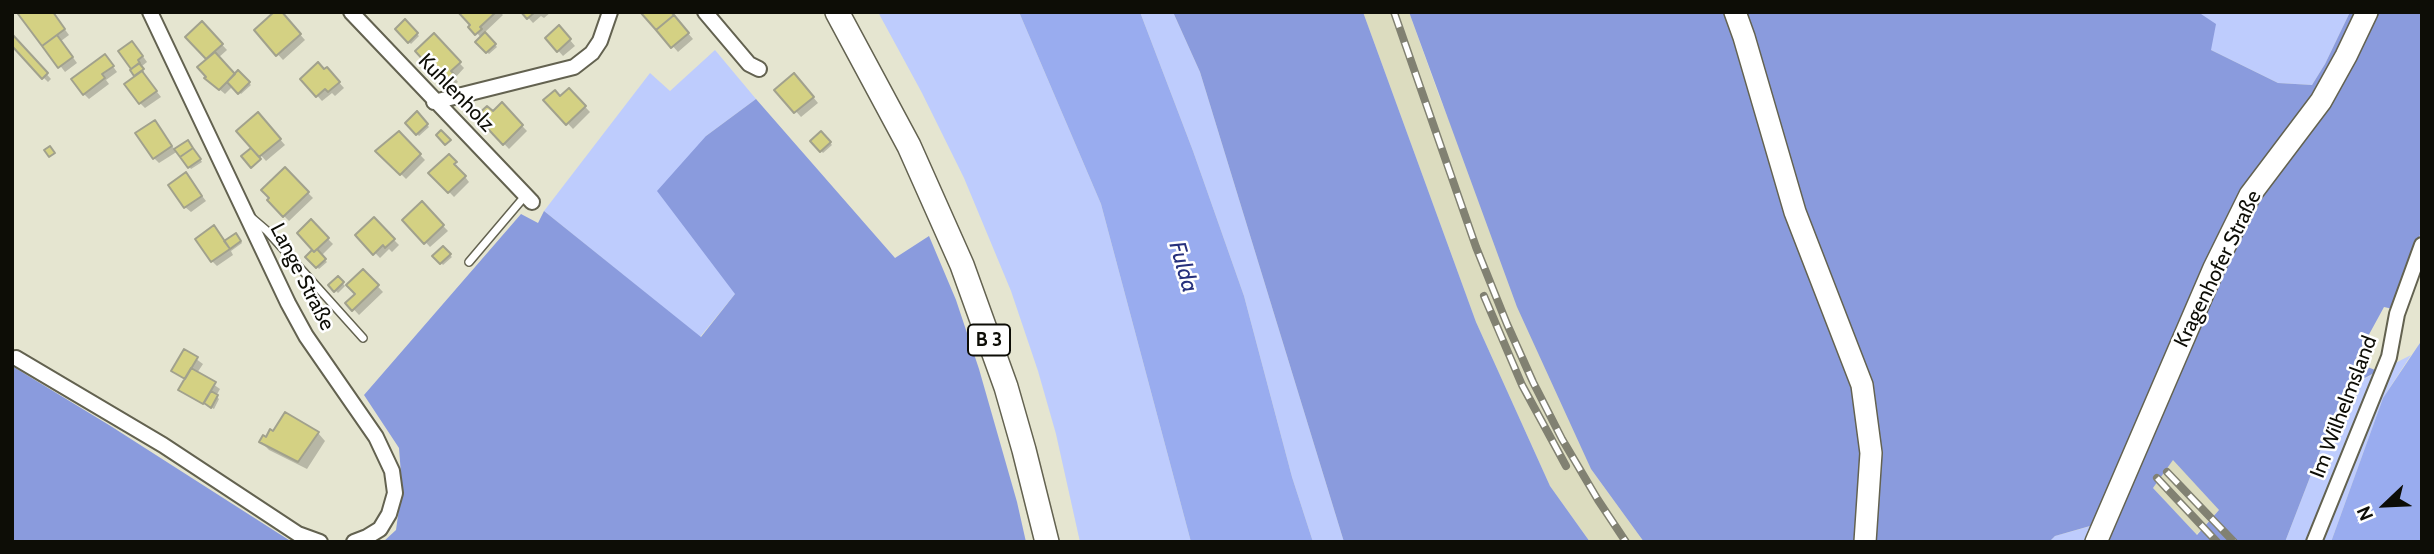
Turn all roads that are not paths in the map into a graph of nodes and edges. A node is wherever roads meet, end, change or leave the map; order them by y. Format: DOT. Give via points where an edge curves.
graph roads {
  1 [pos="150,12"];
  2 [pos="351,12"];
  3 [pos="610,12"];
  4 [pos="705,12"];
  5 [pos="837,12"];
  6 [pos="1735,12"];
  7 [pos="2367,12"];
  8 [pos="760,69"];
  9 [pos="434,102"];
  10 [pos="529,199"];
  11 [pos="248,215"];
  12 [pos="2422,245"];
  13 [pos="469,262"];
  14 [pos="363,338"];
  15 [pos="16,358"];
  16 [pos="320,542"];
  17 [pos="354,542"];
  18 [pos="1047,542"];
  19 [pos="1865,542"];
  20 [pos="2096,542"];
  21 [pos="2314,542"];
  1 -- 11 [label="street, Lange Straße"];
  2 -- 9 [label="street, Kuhlenholz"];
  3 -- 9 [label="street" via="600,41 574,67"];
  4 -- 8 [label="street" via="749,64"];
  5 -- 18 [label="main road, B 3" via="909,146 962,265 1024,450"];
  6 -- 19 [label="street" via="1795,212 1862,385 1871,453"];
  7 -- 20 [label="street, Kragenhofer Straße" via="2322,102 2250,195"];
  9 -- 10 [label="street, Kuhlenholz"];
  10 -- 13 [label="lane"];
  11 -- 14 [label="lane"];
  11 -- 17 [label="street, Lange Straße" via="306,336 376,437 392,471 395,493 389,514 380,528"];
  12 -- 21 [label="street, Im Wilhelmsland" via="2397,314 2389,357"];
  15 -- 16 [label="street" via="163,444 298,534"];
}
